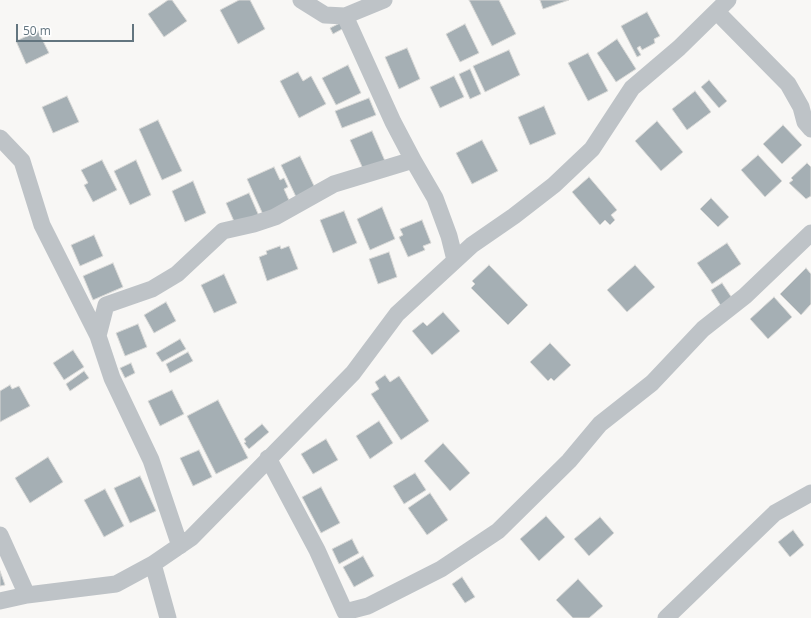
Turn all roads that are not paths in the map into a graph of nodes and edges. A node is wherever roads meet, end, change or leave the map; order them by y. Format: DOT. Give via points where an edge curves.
graph roads {
  1 [pos="301,0"];
  2 [pos="384,0"];
  3 [pos="723,6"];
  4 [pos="346,16"];
  5 [pos="811,129"];
  6 [pos="0,138"];
  7 [pos="413,160"];
  8 [pos="811,234"];
  9 [pos="455,260"];
  10 [pos="98,336"];
  11 [pos="268,458"];
  12 [pos="811,493"];
  13 [pos="0,535"];
  14 [pos="180,546"];
  15 [pos="153,564"];
  16 [pos="27,595"];
  17 [pos="0,601"];
  18 [pos="346,615"];
  19 [pos="168,618"];
  20 [pos="666,618"];
  1 -- 4 [label="street" via="325,15"];
  2 -- 4 [label="street"];
  3 -- 5 [label="street" via="788,84 801,107 805,122"];
  3 -- 9 [label="street" via="632,88 592,149 554,185"];
  4 -- 7 [label="street" via="393,122"];
  6 -- 10 [label="street" via="22,161 42,225"];
  7 -- 9 [label="street" via="435,198"];
  7 -- 10 [label="street" via="334,184 275,217 222,231 177,274 152,289 106,304"];
  8 -- 18 [label="street" via="745,296 703,329 652,383 600,424 569,462 498,531 442,569"];
  9 -- 11 [label="street" via="398,314 353,373"];
  10 -- 14 [label="street" via="112,378 151,460"];
  11 -- 14 [label="street" via="191,538"];
  11 -- 18 [label="street" via="316,550"];
  12 -- 20 [label="street" via="775,513"];
  13 -- 16 [label="street"];
  14 -- 15 [label="street"];
  15 -- 16 [label="street" via="116,584"];
  15 -- 19 [label="street"];
  16 -- 17 [label="street"];
}
